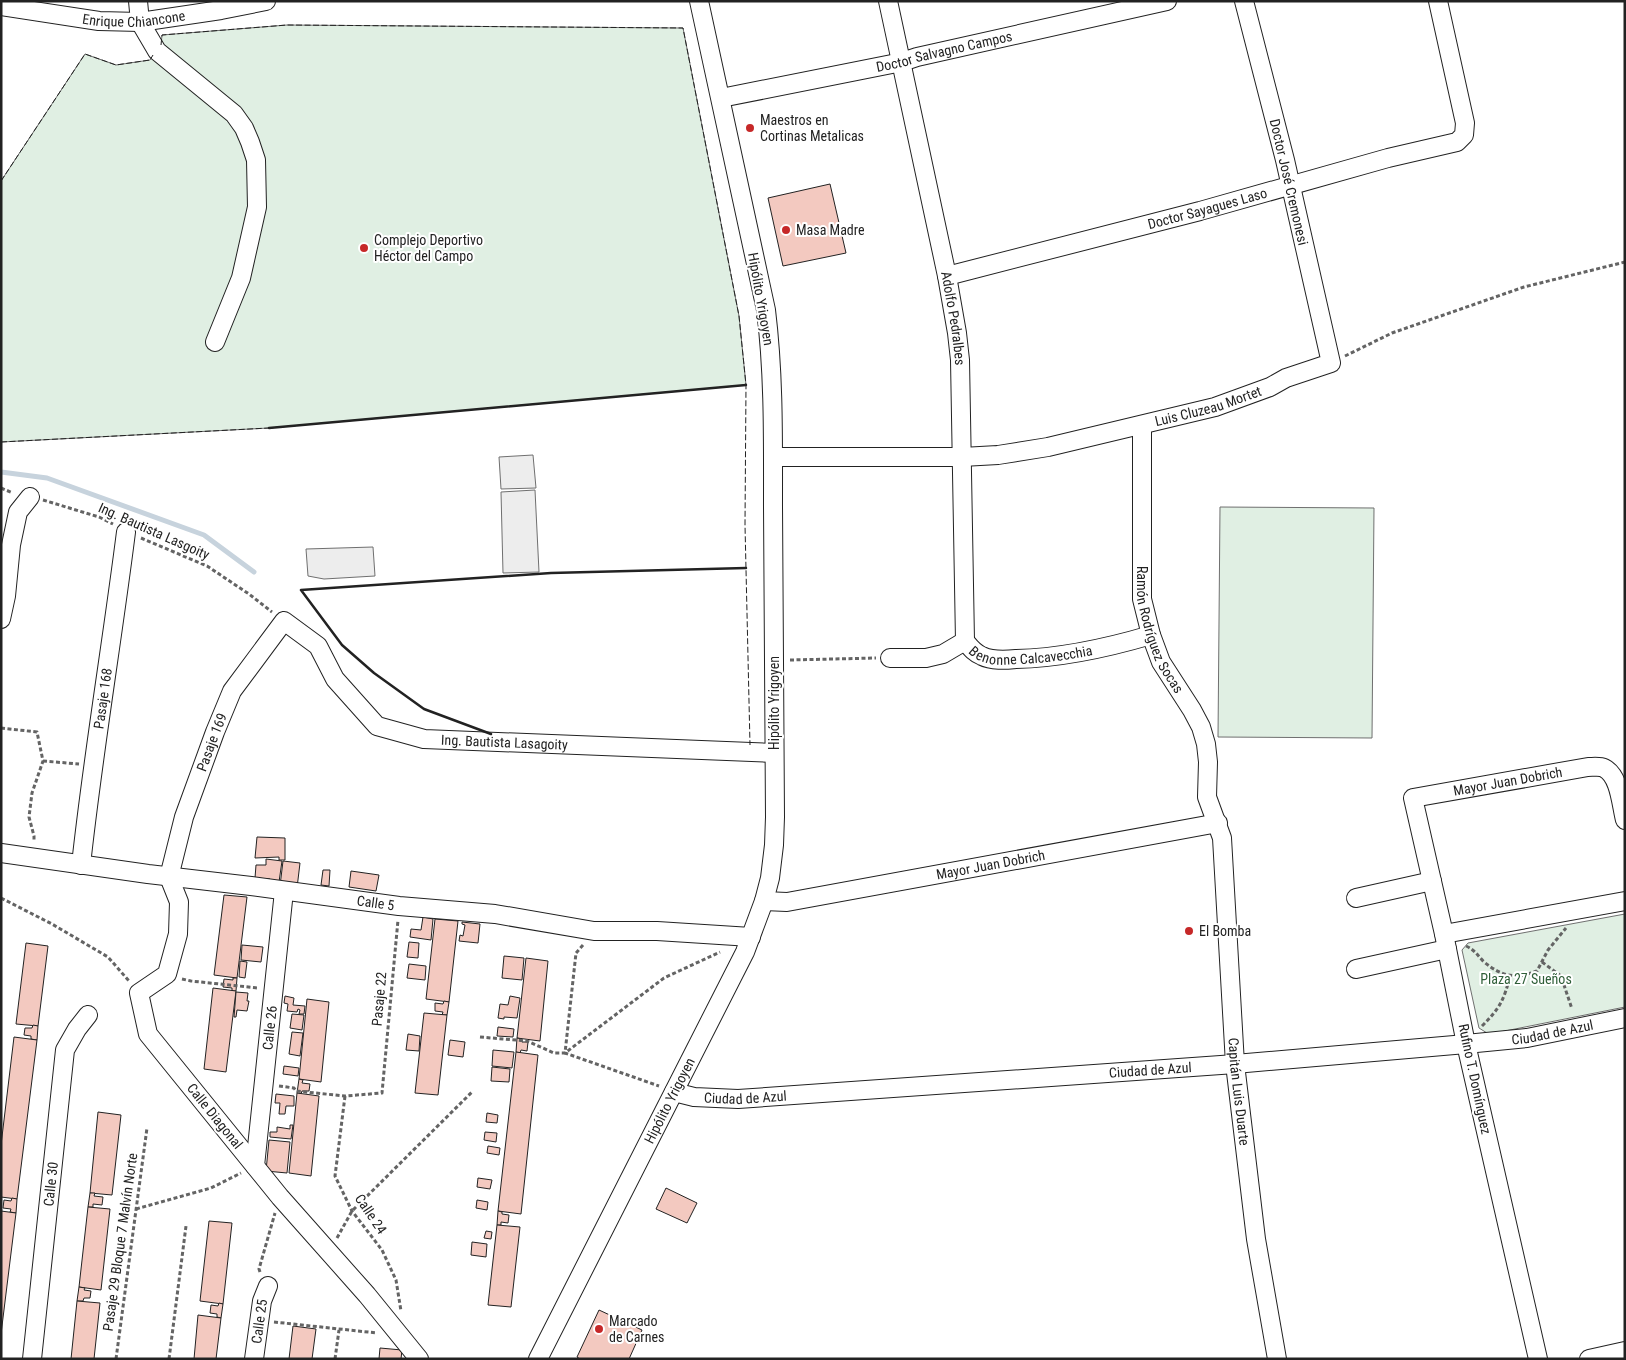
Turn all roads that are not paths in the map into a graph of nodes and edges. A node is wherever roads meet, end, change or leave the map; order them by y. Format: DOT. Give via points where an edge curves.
graph roads {
  1 [pos="138,1"];
  2 [pos="266,1"];
  3 [pos="700,1"];
  4 [pos="888,1"];
  5 [pos="1167,1"];
  6 [pos="1244,1"];
  7 [pos="1438,1"];
  8 [pos="1,6"];
  9 [pos="140,22"];
  10 [pos="902,62"];
  11 [pos="721,98"];
  12 [pos="1290,185"];
  13 [pos="947,276"];
  14 [pos="216,342"];
  15 [pos="1330,363"];
  16 [pos="1142,425"];
  17 [pos="773,457"];
  18 [pos="962,457"];
  19 [pos="30,496"];
  20 [pos="126,532"];
  21 [pos="1,619"];
  22 [pos="284,621"];
  23 [pos="1151,634"];
  24 [pos="965,641"];
  25 [pos="890,658"];
  26 [pos="774,753"];
  27 [pos="1414,798"];
  28 [pos="1625,820"];
  29 [pos="1218,823"];
  30 [pos="1,853"];
  31 [pos="81,865"];
  32 [pos="168,877"];
  33 [pos="1432,881"];
  34 [pos="284,891"];
  35 [pos="1356,898"];
  36 [pos="764,901"];
  37 [pos="1625,901"];
  38 [pos="751,937"];
  39 [pos="1446,941"];
  40 [pos="1356,969"];
  41 [pos="88,1015"];
  42 [pos="1625,1018"];
  43 [pos="1471,1038"];
  44 [pos="1235,1064"];
  45 [pos="674,1092"];
  46 [pos="255,1166"];
  47 [pos="268,1286"];
  48 [pos="1625,1350"];
  49 [pos="32,1359"];
  50 [pos="254,1359"];
  51 [pos="419,1359"];
  52 [pos="538,1359"];
  53 [pos="1277,1359"];
  54 [pos="1538,1359"];
  55 [pos="1588,1359"];
  1 -- 9 [label="street"];
  2 -- 9 [label="street, Enrique Chiancone"];
  3 -- 11 [label="street, Hipólito Yrigoyen"];
  4 -- 10 [label="street, Adolfo Pedralbes"];
  5 -- 10 [label="street, Doctor Salvagno Campos"];
  6 -- 12 [label="street, Doctor José Cremonesi"];
  7 -- 12 [label="street, Doctor Sayagues Laso" via="1464,135 1457,142"];
  8 -- 9 [label="street, Enrique Chiancone" via="99,21"];
  9 -- 14 [label="street" via="157,51 234,114 244,128 256,160 257,207 241,278"];
  10 -- 11 [label="street, Doctor Salvagno Campos"];
  10 -- 13 [label="street, Adolfo Pedralbes"];
  11 -- 17 [label="street, Hipólito Yrigoyen" via="766,310 772,374"];
  12 -- 13 [label="street, Doctor Sayagues Laso"];
  12 -- 15 [label="street, Doctor José Cremonesi"];
  13 -- 18 [label="street, Adolfo Pedralbes" via="960,360"];
  15 -- 16 [label="street, Luis Cluzeau Mortet" via="1215,407"];
  16 -- 18 [label="street, Luis Cluzeau Mortet" via="1048,447"];
  16 -- 23 [label="street, Ramón Rodríguez Socas" via="1142,599"];
  17 -- 18 [label="street, Luis Cluzeau Mortet"];
  17 -- 26 [label="street, Hipólito Yrigoyen"];
  18 -- 24 [label="street, Adolfo Pedralbes"];
  19 -- 21 [label="street" via="18,512"];
  20 -- 31 [label="street, Pasaje 168"];
  22 -- 26 [label="street, Ing. Bautista Lasagoity" via="318,646 335,679 377,726 424,739"];
  22 -- 32 [label="street, Pasaje 169" via="232,692 184,817"];
  23 -- 24 [label="street, Benonne Calcavecchia" via="1098,650 1014,659 982,657"];
  23 -- 29 [label="street, Ramón Rodríguez Socas" via="1161,662 1201,727 1208,762 1207,797"];
  24 -- 25 [label="street, Benonne Calcavecchia" via="944,654 926,658"];
  26 -- 36 [label="street, Hipólito Yrigoyen" via="774,846"];
  27 -- 28 [label="street, Mayor Juan Dobrich" via="1602,767 1611,773 1616,784"];
  27 -- 33 [label="street, Rufino T. Domínguez"];
  29 -- 36 [label="street, Mayor Juan Dobrich" via="787,902"];
  29 -- 44 [label="street, Capitán Luis Duarte" via="1222,838"];
  30 -- 31 [label="street, Calle 5"];
  31 -- 32 [label="street, Calle 5"];
  32 -- 34 [label="street, Calle 5"];
  32 -- 46 [label="street, Calle Diagonal" via="179,902 178,934 167,974 139,993 148,1034"];
  33 -- 35 [label="street"];
  33 -- 39 [label="street, Rufino T. Domínguez"];
  34 -- 38 [label="street, Calle 5" via="495,914 594,931 658,930"];
  34 -- 46 [label="street, Calle 26"];
  36 -- 38 [label="street, Hipólito Yrigoyen"];
  37 -- 39 [label="street"];
  38 -- 45 [label="street, Hipólito Yrigoyen"];
  39 -- 40 [label="street"];
  39 -- 43 [label="street, Rufino T. Domínguez"];
  41 -- 49 [label="street, Calle 30" via="65,1050"];
  42 -- 43 [label="street, Ciudad de Azul" via="1527,1038"];
  43 -- 44 [label="street, Ciudad de Azul"];
  43 -- 54 [label="street, Rufino T. Domínguez"];
  44 -- 45 [label="street, Ciudad de Azul" via="738,1099 694,1098"];
  44 -- 53 [label="street, Capitán Luis Duarte" via="1256,1239"];
  45 -- 52 [label="street, Hipólito Yrigoyen"];
  46 -- 51 [label="street, Calle Diagonal"];
  47 -- 50 [label="street, Calle 25" via="262,1301"];
  48 -- 55 [label="street"];
}
